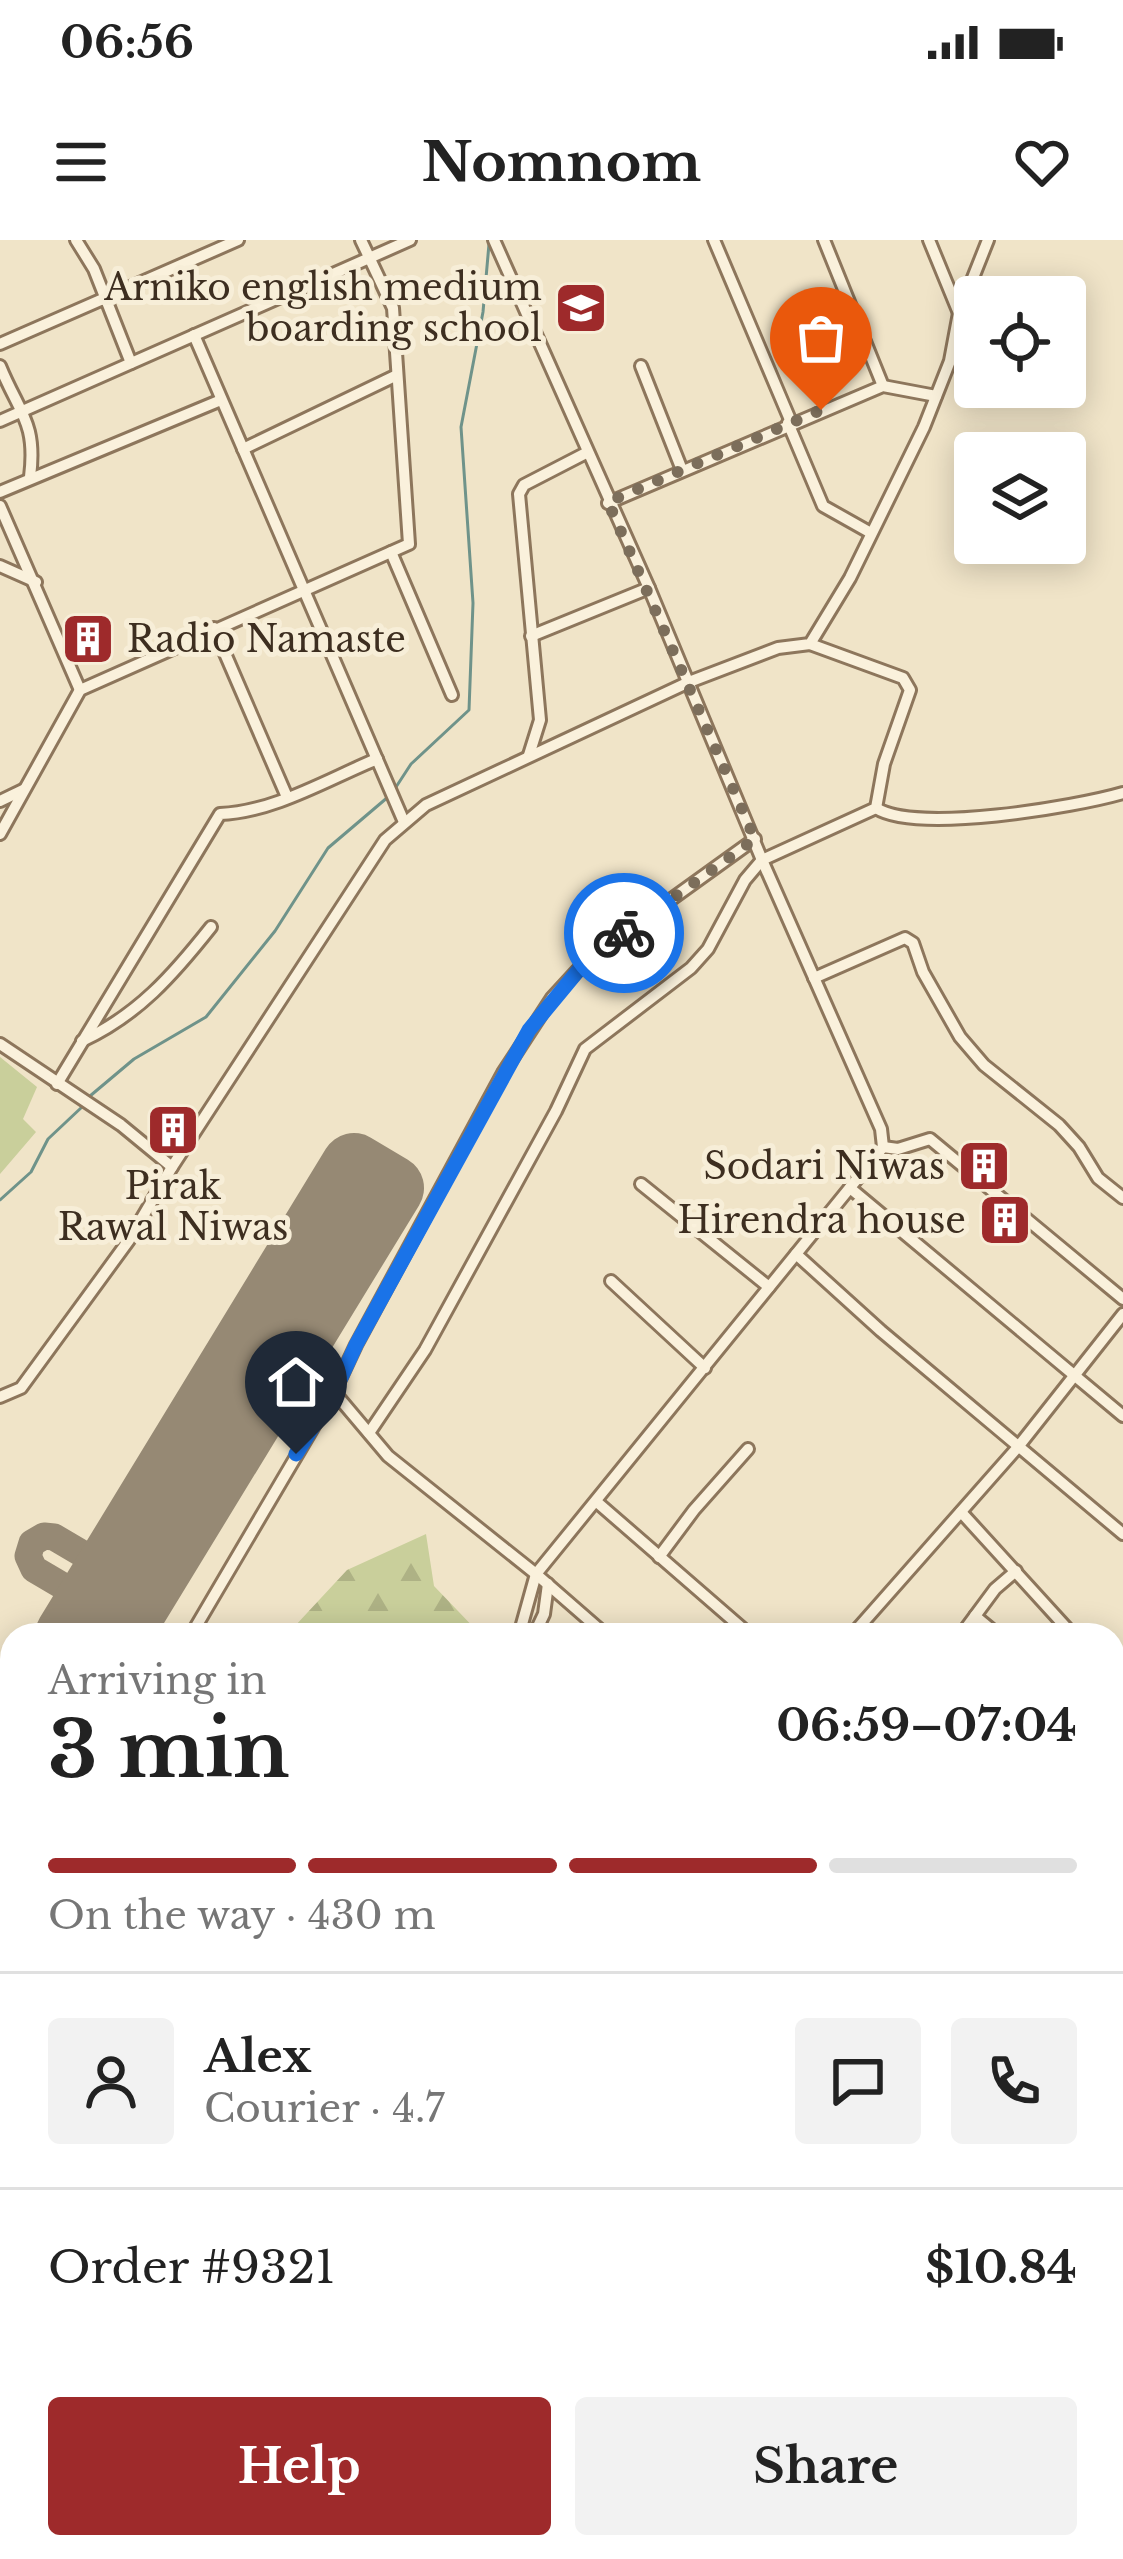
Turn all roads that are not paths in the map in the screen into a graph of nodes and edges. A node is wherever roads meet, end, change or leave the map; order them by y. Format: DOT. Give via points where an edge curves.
graph roads {
  1 [pos="76,240"];
  2 [pos="361,240"];
  3 [pos="410,240"];
  4 [pos="494,240"];
  5 [pos="714,240"];
  6 [pos="824,240"];
  7 [pos="929,240"];
  8 [pos="988,240"];
  9 [pos="229,242"];
  10 [pos="370,259"];
  11 [pos="974,276"];
  12 [pos="107,300"];
  13 [pos="954,302"];
  14 [pos="194,335"];
  15 [pos="954,340"];
  16 [pos="0,344"];
  17 [pos="131,363"];
  18 [pos="0,366"];
  19 [pos="641,366"];
  20 [pos="397,375"];
  21 [pos="883,386"];
  22 [pos="936,396"];
  23 [pos="221,400"];
  24 [pos="25,410"];
  25 [pos="0,421"];
  26 [pos="789,423"];
  27 [pos="243,449"];
  28 [pos="586,453"];
  29 [pos="682,470"];
  30 [pos="30,477"];
  31 [pos="0,492"];
  32 [pos="608,502"];
  33 [pos="0,506"];
  34 [pos="871,532"];
  35 [pos="392,552"];
  36 [pos="0,566"];
  37 [pos="35,582"];
  38 [pos="304,588"];
  39 [pos="649,588"];
  40 [pos="214,628"];
  41 [pos="531,636"];
  42 [pos="810,644"];
  43 [pos="689,682"];
  44 [pos="80,690"];
  45 [pos="452,695"];
  46 [pos="529,755"];
  47 [pos="377,759"];
  48 [pos="23,790"];
  49 [pos="1123,794"];
  50 [pos="287,797"];
  51 [pos="0,801"];
  52 [pos="876,808"];
  53 [pos="404,822"];
  54 [pos="0,834"];
  55 [pos="755,839"];
  56 [pos="762,860"];
  57 [pos="211,927"];
  58 [pos="814,978"];
  59 [pos="82,1041"];
  60 [pos="0,1043"];
  61 [pos="57,1084"];
  62 [pos="883,1147"];
  63 [pos="172,1167"];
  64 [pos="641,1184"];
  65 [pos="850,1188"];
  66 [pos="1123,1198"];
  67 [pos="796,1254"];
  68 [pos="611,1281"];
  69 [pos="769,1287"];
  70 [pos="1123,1299"];
  71 [pos="1123,1314"];
  72 [pos="705,1367"];
  73 [pos="1074,1372"];
  74 [pos="334,1393"];
  75 [pos="0,1397"];
  76 [pos="1123,1416"];
  77 [pos="369,1433"];
  78 [pos="1018,1447"];
  79 [pos="748,1449"];
  80 [pos="598,1503"];
  81 [pos="961,1512"];
  82 [pos="1123,1534"];
  83 [pos="659,1557"];
  84 [pos="1016,1570"];
  85 [pos="536,1574"];
  86 [pos="548,1585"];
  87 [pos="975,1616"];
  88 [pos="198,1623"];
  89 [pos="522,1623"];
  90 [pos="540,1623"];
  91 [pos="592,1623"];
  92 [pos="736,1623"];
  93 [pos="863,1623"];
  94 [pos="970,1623"];
  95 [pos="983,1623"];
  96 [pos="1062,1623"];
  1 -- 12 [label="street"];
  2 -- 10 [label="street"];
  3 -- 10 [label="street"];
  4 -- 28 [label="street"];
  5 -- 26 [label="street"];
  6 -- 21 [label="street"];
  7 -- 13 [label="street"];
  8 -- 11 [label="street"];
  9 -- 12 [label="street"];
  10 -- 14 [label="street"];
  10 -- 20 [label="street" via="393,308"];
  12 -- 16 [label="street"];
  12 -- 17 [label="street"];
  14 -- 17 [label="street"];
  14 -- 23 [label="street"];
  15 -- 22 [label="street"];
  17 -- 24 [label="street"];
  18 -- 24 [label="street"];
  19 -- 29 [label="street"];
  20 -- 27 [label="street"];
  20 -- 35 [label="street" via="409,544"];
  21 -- 22 [label="street"];
  21 -- 26 [label="street"];
  22 -- 34 [label="street"];
  23 -- 27 [label="street"];
  23 -- 30 [label="street"];
  24 -- 25 [label="street"];
  24 -- 30 [label="street" via="34,446"];
  26 -- 29 [label="street"];
  26 -- 34 [label="street" via="823,506"];
  27 -- 38 [label="street"];
  28 -- 32 [label="street"];
  28 -- 41 [label="street" via="519,494"];
  29 -- 32 [label="street"];
  30 -- 31 [label="street"];
  32 -- 39 [label="street"];
  33 -- 37 [label="street"];
  34 -- 42 [label="street"];
  35 -- 38 [label="street"];
  35 -- 45 [label="street"];
  36 -- 37 [label="street"];
  37 -- 44 [label="street"];
  38 -- 40 [label="street"];
  38 -- 47 [label="street"];
  39 -- 41 [label="street"];
  39 -- 43 [label="street"];
  40 -- 44 [label="street"];
  40 -- 50 [label="street"];
  41 -- 46 [label="street" via="539,720"];
  42 -- 43 [label="street"];
  42 -- 52 [label="street" via="903,678 910,690"];
  43 -- 46 [label="street"];
  43 -- 55 [label="street"];
  44 -- 48 [label="street"];
  46 -- 53 [label="street"];
  47 -- 50 [label="street"];
  47 -- 53 [label="street"];
  48 -- 51 [label="street"];
  48 -- 54 [label="street"];
  49 -- 52 [label="street" via="1011,814 928,818"];
  50 -- 59 [label="street" via="220,814"];
  52 -- 56 [label="street"];
  53 -- 63 [label="street"];
  55 -- 56 [label="street"];
  55 -- 74 [label="street" via="587,960 552,998 503,1072"];
  56 -- 58 [label="street"];
  56 -- 77 [label="street" via="691,968 585,1049 424,1350"];
  57 -- 59 [label="street" via="175,974"];
  58 -- 62 [label="street"];
  58 -- 66 [label="street" via="905,938 959,1037 1059,1125"];
  59 -- 61 [label="street"];
  60 -- 61 [label="street"];
  61 -- 63 [label="street"];
  62 -- 65 [label="street"];
  62 -- 70 [label="street" via="930,1139"];
  63 -- 75 [label="street" via="46,1356 21,1388"];
  64 -- 69 [label="street"];
  65 -- 67 [label="street"];
  65 -- 73 [label="street"];
  67 -- 69 [label="street"];
  67 -- 78 [label="street"];
  68 -- 72 [label="street"];
  69 -- 72 [label="street"];
  71 -- 73 [label="street"];
  72 -- 80 [label="street"];
  73 -- 76 [label="street"];
  73 -- 78 [label="street"];
  74 -- 77 [label="street"];
  74 -- 88 [label="street"];
  77 -- 85 [label="street"];
  78 -- 81 [label="street"];
  78 -- 82 [label="street"];
  79 -- 83 [label="street"];
  80 -- 83 [label="street"];
  80 -- 85 [label="street"];
  81 -- 84 [label="street"];
  81 -- 93 [label="street"];
  83 -- 92 [label="street"];
  84 -- 87 [label="street"];
  84 -- 96 [label="street"];
  85 -- 86 [label="street"];
  85 -- 89 [label="street"];
  86 -- 90 [label="street"];
  86 -- 91 [label="street"];
  87 -- 94 [label="street"];
  87 -- 95 [label="street"];
}
